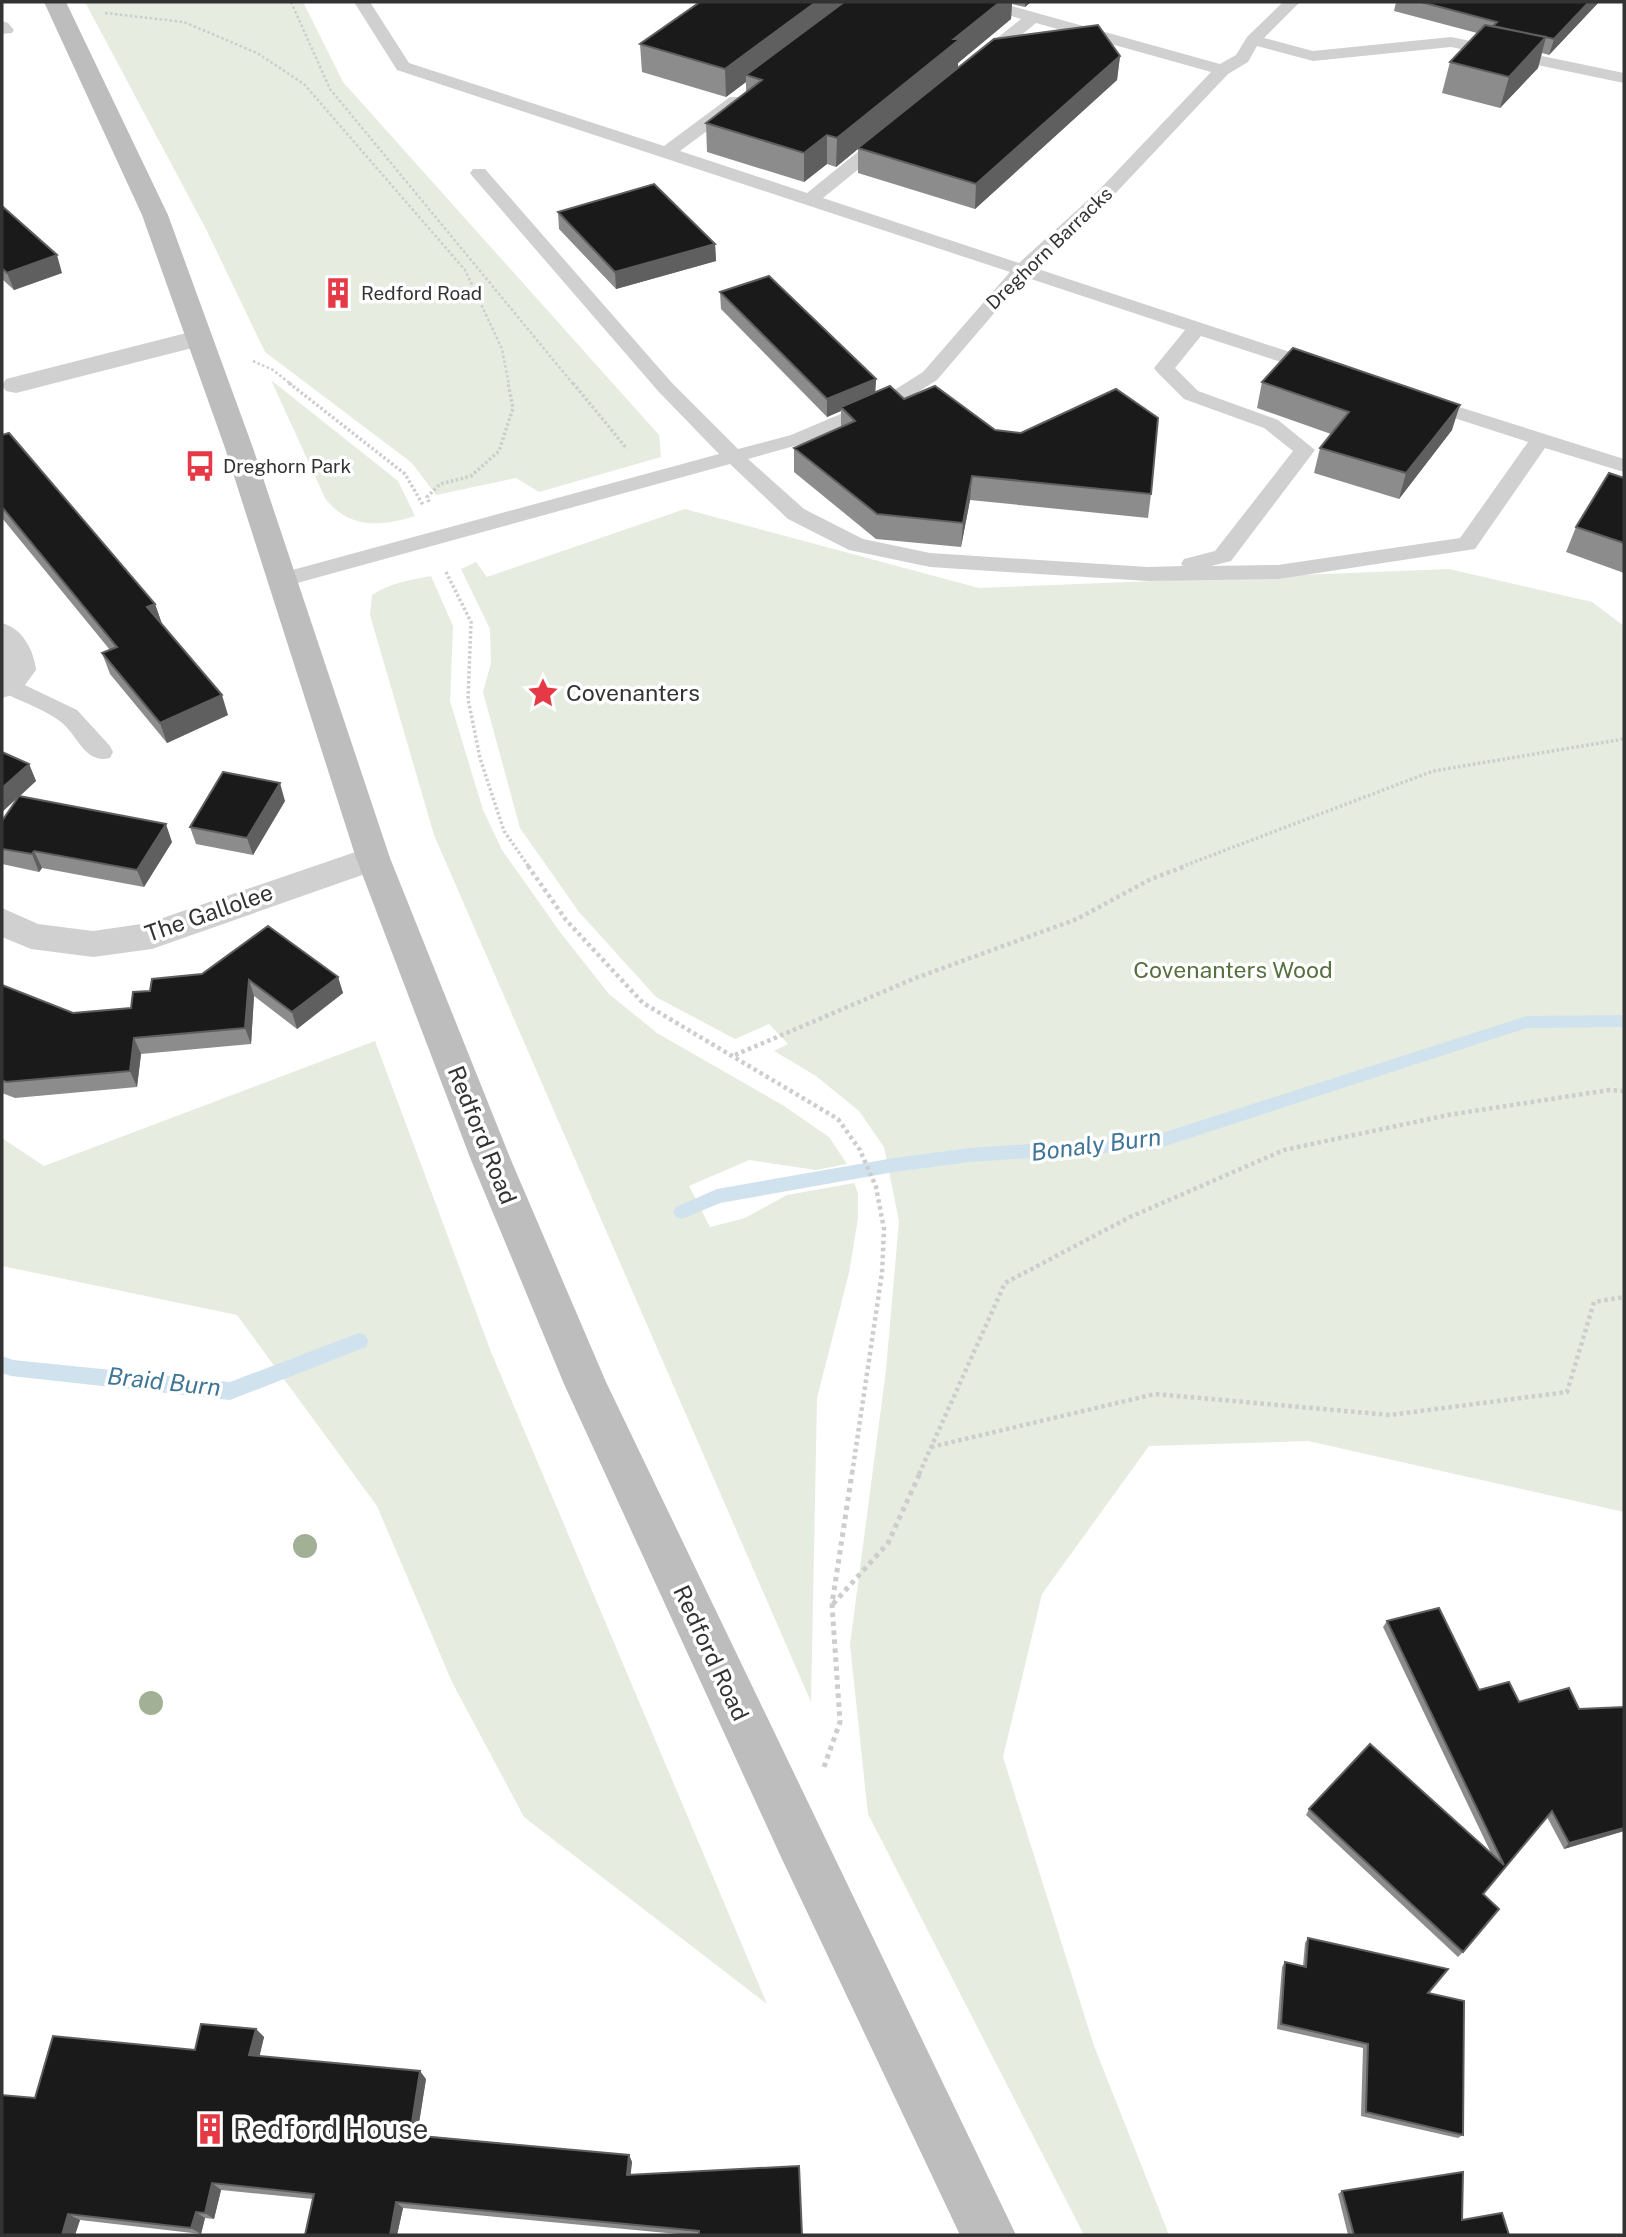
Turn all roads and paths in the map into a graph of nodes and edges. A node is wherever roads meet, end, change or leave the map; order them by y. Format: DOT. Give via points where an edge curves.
graph roads {
  1 [pos="291,2"];
  2 [pos="362,2"];
  3 [pos="980,2"];
  4 [pos="1292,2"];
  5 [pos="56,4"];
  6 [pos="1033,17"];
  7 [pos="1254,40"];
  8 [pos="970,69"];
  9 [pos="1222,70"];
  10 [pos="1624,78"];
  11 [pos="746,93"];
  12 [pos="896,129"];
  13 [pos="668,152"];
  14 [pos="479,173"];
  15 [pos="812,198"];
  16 [pos="1022,270"];
  17 [pos="1198,328"];
  18 [pos="198,338"];
  19 [pos="1342,375"];
  20 [pos="6,384"];
  21 [pos="1408,397"];
  22 [pos="1540,440"];
  23 [pos="734,457"];
  24 [pos="1624,466"];
  25 [pos="652,480"];
  26 [pos="432,532"];
  27 [pos="1148,573"];
  28 [pos="282,580"];
  29 [pos="2,633"];
  30 [pos="5,686"];
  31 [pos="1624,740"];
  32 [pos="101,752"];
  33 [pos="373,858"];
  34 [pos="2,921"];
  35 [pos="734,1056"];
  36 [pos="1624,1091"];
  37 [pos="1624,1297"];
  38 [pos="931,1447"];
  39 [pos="832,1604"];
  40 [pos="798,1840"];
  41 [pos="989,2235"];
  1 -- 25 [label="path" via="330,89"];
  2 -- 13 [label="lane" via="403,66"];
  3 -- 6 [label="lane"];
  4 -- 7 [label="lane, Dreghorn Barracks"];
  5 -- 18 [label="main road, Redford Road" via="155,215"];
  5 -- 26 [label="path" via="184,22 257,53 304,84 466,270 502,349 513,408 499,451 471,476 440,484 427,497"];
  6 -- 8 [label="lane"];
  6 -- 9 [label="lane"];
  7 -- 9 [label="lane, Dreghorn Barracks" via="1242,58"];
  7 -- 10 [label="lane" via="1313,56 1451,42"];
  9 -- 16 [label="lane, Dreghorn Barracks" via="1105,194"];
  11 -- 13 [label="lane"];
  12 -- 15 [label="lane"];
  13 -- 15 [label="lane"];
  14 -- 23 [label="lane" via="665,387"];
  15 -- 16 [label="lane"];
  16 -- 17 [label="lane"];
  16 -- 23 [label="lane, Dreghorn Barracks" via="930,376 895,398 798,439"];
  17 -- 19 [label="lane"];
  17 -- 27 [label="lane" via="1164,368 1191,395 1270,424 1305,450 1223,556"];
  18 -- 20 [label="street"];
  18 -- 26 [label="path" via="273,370 405,474"];
  18 -- 28 [label="main road, Redford Road"];
  21 -- 22 [label="lane"];
  22 -- 24 [label="lane"];
  22 -- 27 [label="lane" via="1467,544 1278,572"];
  23 -- 25 [label="lane, Dreghorn Barracks"];
  23 -- 27 [label="lane" via="796,514 857,545 930,560"];
  25 -- 26 [label="lane, Dreghorn Barracks"];
  26 -- 28 [label="lane, Dreghorn Barracks"];
  26 -- 35 [label="path" via="471,622 468,699 504,831 566,919 643,1003"];
  28 -- 33 [label="main road, Redford Road"];
  29 -- 30 [label="street" via="19,655 20,670"];
  30 -- 32 [label="lane" via="69,716"];
  31 -- 35 [label="path" via="1433,771 1151,878 1077,919 913,979"];
  33 -- 34 [label="street, The Gallolee" via="152,936 93,944 31,936"];
  33 -- 40 [label="main road, Redford Road" via="491,1160 580,1371"];
  35 -- 39 [label="path" via="838,1119 860,1150 876,1187 884,1229 882,1273"];
  36 -- 38 [label="path" via="1448,1115 1284,1150 1130,1217 1004,1283"];
  37 -- 38 [label="path" via="1594,1302 1567,1392 1390,1415 1154,1394"];
  38 -- 39 [label="path" via="888,1543"];
  39 -- 40 [label="path" via="840,1723"];
  40 -- 41 [label="main road, Redford Road"];
}
